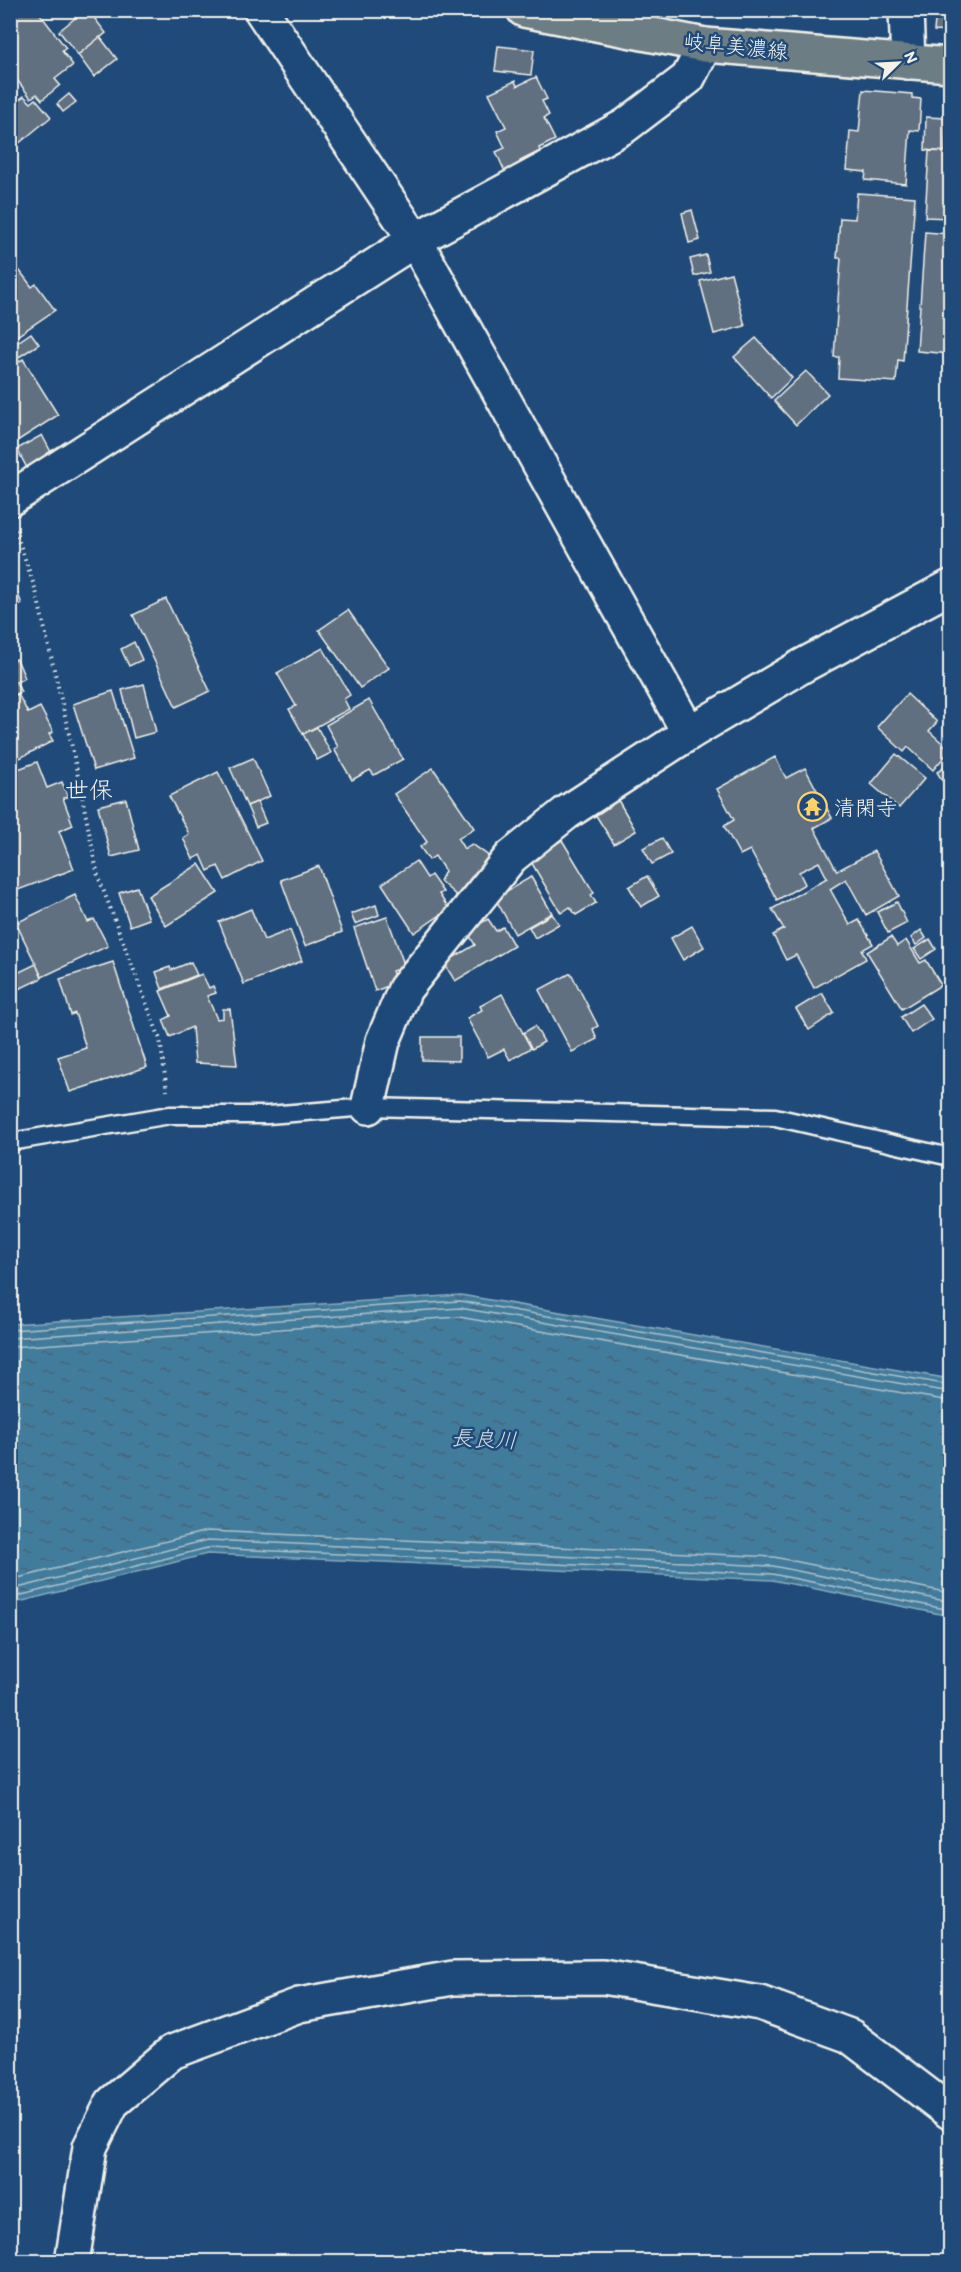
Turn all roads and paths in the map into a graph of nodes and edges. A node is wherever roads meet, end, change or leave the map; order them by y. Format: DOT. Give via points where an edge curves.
graph roads {
  1 [pos="261,10"];
  2 [pos="524,10"];
  3 [pos="906,10"];
  4 [pos="705,45"];
  5 [pos="908,62"];
  6 [pos="951,65"];
  7 [pos="415,240"];
  8 [pos="12,510"];
  9 [pos="951,588"];
  10 [pos="689,734"];
  11 [pos="368,1107"];
  12 [pos="170,1114"];
  13 [pos="10,1142"];
  14 [pos="951,1157"];
  15 [pos="951,2112"];
  16 [pos="72,2262"];
  1 -- 7 [label="street"];
  2 -- 4 [label="main road, 岐阜美濃線"];
  3 -- 5 [label="street"];
  4 -- 5 [label="main road, 岐阜美濃線"];
  4 -- 7 [label="street" via="688,78 625,126"];
  5 -- 6 [label="main road, 岐阜美濃線"];
  7 -- 8 [label="street"];
  7 -- 10 [label="street"];
  8 -- 12 [label="path" via="36,591 98,876 160,1039"];
  9 -- 10 [label="street" via="802,666"];
  10 -- 11 [label="street" via="566,813 511,857 405,989 383,1041"];
  11 -- 12 [label="lane" via="268,1115"];
  11 -- 14 [label="lane" via="775,1117"];
  12 -- 13 [label="lane"];
  15 -- 16 [label="street" via="850,2036 760,2003 603,1977 453,1978 299,2005 172,2052 112,2103 90,2147"];
}
